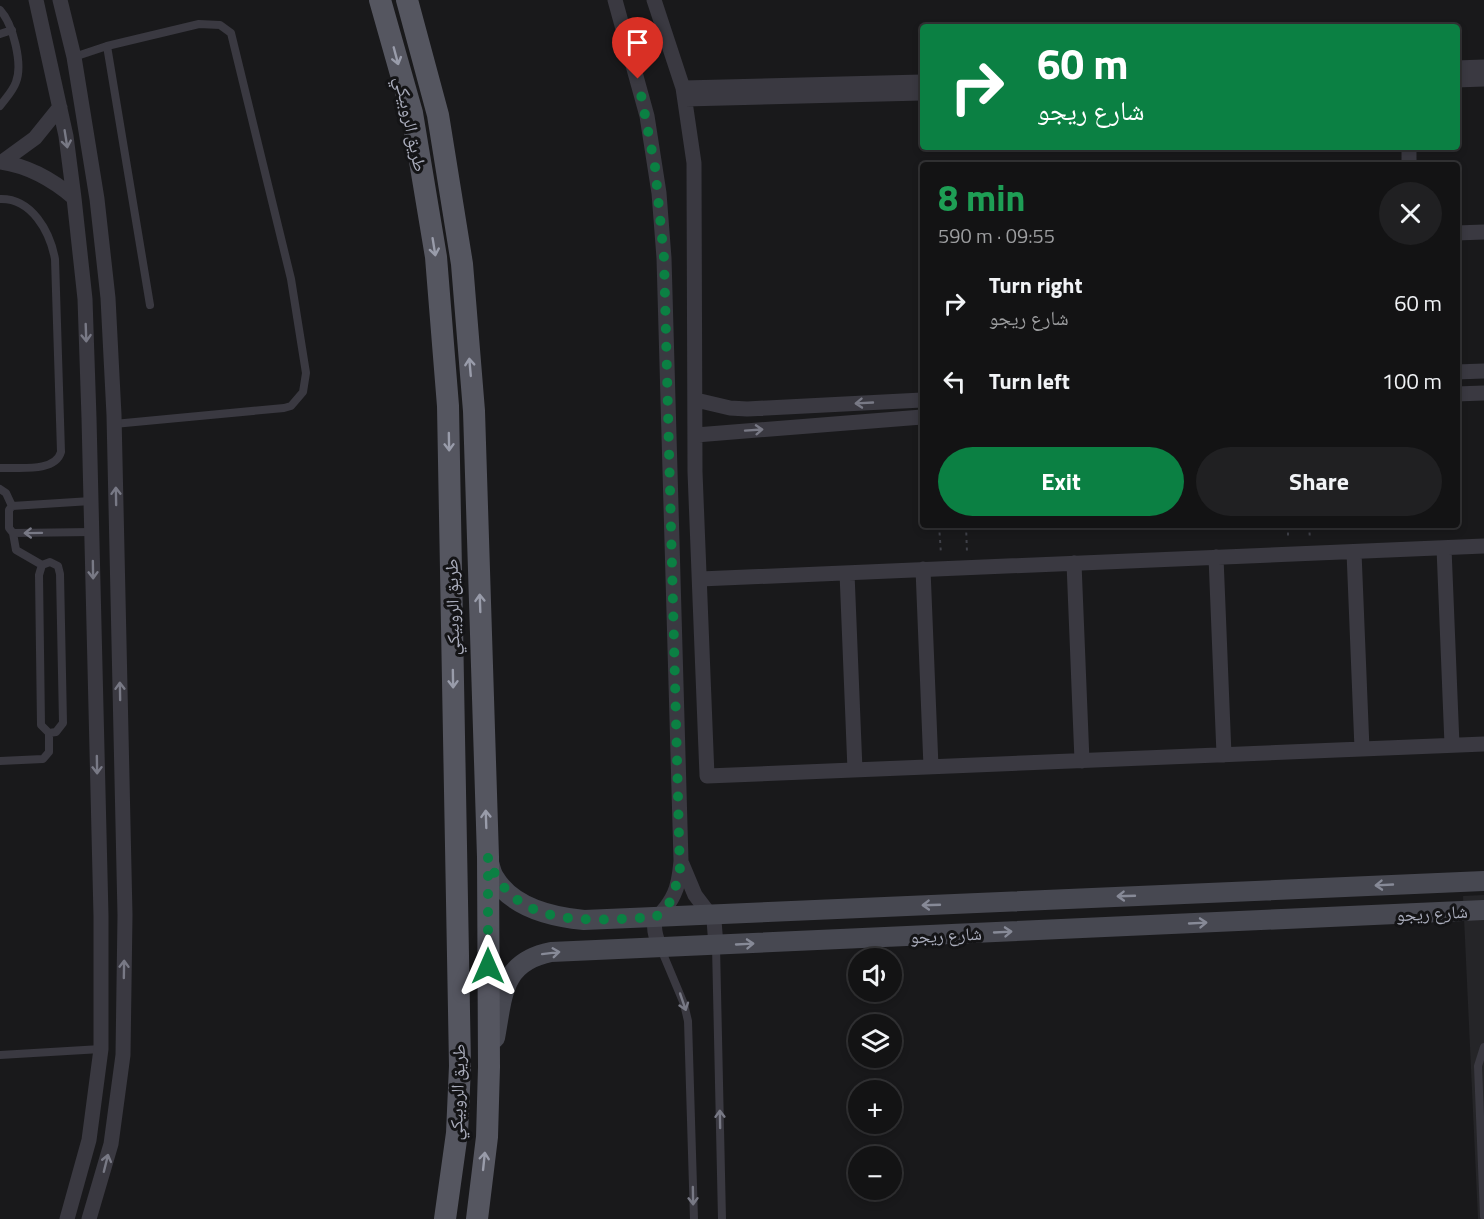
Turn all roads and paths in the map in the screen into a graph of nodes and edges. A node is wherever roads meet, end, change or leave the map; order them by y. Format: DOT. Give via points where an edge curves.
graph roads {
  1 [pos="36,0"];
  2 [pos="60,0"];
  3 [pos="380,0"];
  4 [pos="407,0"];
  5 [pos="615,0"];
  6 [pos="654,0"];
  7 [pos="0,10"];
  8 [pos="66,22"];
  9 [pos="43,27"];
  10 [pos="12,30"];
  11 [pos="0,34"];
  12 [pos="107,46"];
  13 [pos="74,57"];
  14 [pos="52,67"];
  15 [pos="1460,68"];
  16 [pos="1484,68"];
  17 [pos="1484,79"];
  18 [pos="1460,80"];
  19 [pos="920,83"];
  20 [pos="904,88"];
  21 [pos="920,92"];
  22 [pos="684,93"];
  23 [pos="0,106"];
  24 [pos="60,107"];
  25 [pos="1,162"];
  26 [pos="74,198"];
  27 [pos="0,200"];
  28 [pos="1484,232"];
  29 [pos="1460,233"];
  30 [pos="150,305"];
  31 [pos="1484,371"];
  32 [pos="1460,372"];
  33 [pos="1484,393"];
  34 [pos="1460,394"];
  35 [pos="696,400"];
  36 [pos="920,400"];
  37 [pos="920,417"];
  38 [pos="114,424"];
  39 [pos="696,435"];
  40 [pos="0,468"];
  41 [pos="0,489"];
  42 [pos="91,501"];
  43 [pos="12,506"];
  44 [pos="117,527"];
  45 [pos="939,528"];
  46 [pos="966,528"];
  47 [pos="92,530"];
  48 [pos="13,533"];
  49 [pos="1484,546"];
  50 [pos="1444,548"];
  51 [pos="1354,552"];
  52 [pos="1216,557"];
  53 [pos="1074,563"];
  54 [pos="42,565"];
  55 [pos="968,568"];
  56 [pos="923,569"];
  57 [pos="942,569"];
  58 [pos="847,573"];
  59 [pos="699,579"];
  60 [pos="49,733"];
  61 [pos="1484,744"];
  62 [pos="1452,745"];
  63 [pos="1362,749"];
  64 [pos="1224,755"];
  65 [pos="0,761"];
  66 [pos="1082,761"];
  67 [pos="931,767"];
  68 [pos="855,770"];
  69 [pos="488,857"];
  70 [pos="681,861"];
  71 [pos="1484,881"];
  72 [pos="1417,884"];
  73 [pos="1484,910"];
  74 [pos="1418,913"];
  75 [pos="711,914"];
  76 [pos="125,915"];
  77 [pos="101,916"];
  78 [pos="656,917"];
  79 [pos="716,946"];
  80 [pos="660,948"];
  81 [pos="1484,1047"];
  82 [pos="101,1049"];
  83 [pos="0,1055"];
  84 [pos="489,1067"];
  85 [pos="1484,1197"];
  86 [pos="1484,1216"];
  87 [pos="67,1219"];
  88 [pos="89,1219"];
  89 [pos="445,1219"];
  90 [pos="477,1219"];
  91 [pos="694,1219"];
  92 [pos="722,1219"];
  1 -- 9 [label="street"];
  2 -- 8 [label="street"];
  3 -- 89 [label="main road, طريق الروبيكي, one-way" via="412,112 436,257 448,406 460,1066 457,1133"];
  69 -- 4 [label="main road, طريق الروبيكي, one-way" via="474,411 462,264 438,116"];
  5 -- 70 [label="street" via="647,116 662,225"];
  6 -- 22 [label="street"];
  7 -- 10 [label="lane"];
  8 -- 9 [label="street" via="56,30"];
  8 -- 13 [label="street"];
  9 -- 14 [label="street"];
  10 -- 11 [label="lane"];
  10 -- 23 [label="lane" via="17,78"];
  12 -- 13 [label="lane"];
  12 -- 30 [label="lane"];
  12 -- 38 [label="lane" via="199,24 220,25 231,33 291,279 306,373 303,392 284,408"];
  13 -- 14 [label="street" via="62,57"];
  13 -- 38 [label="street" via="108,298"];
  14 -- 24 [label="street"];
  15 -- 16 [label="street"];
  17 -- 18 [label="street"];
  19 -- 20 [label="street"];
  20 -- 21 [label="street"];
  20 -- 22 [label="street"];
  22 -- 35 [label="street" via="696,187"];
  24 -- 25 [label="street" via="35,138"];
  24 -- 26 [label="street, one-way"];
  25 -- 26 [label="street" via="40,174"];
  26 -- 42 [label="street, one-way" via="85,299"];
  27 -- 40 [label="lane" via="9,199 24,206 46,229 52,243 61,452 51,465"];
  28 -- 29 [label="street"];
  31 -- 32 [label="street"];
  33 -- 34 [label="street"];
  36 -- 35 [label="street, one-way" via="747,409"];
  35 -- 39 [label="street"];
  39 -- 37 [label="street, one-way"];
  44 -- 38 [label="street, one-way"];
  39 -- 59 [label="street"];
  41 -- 43 [label="lane"];
  42 -- 43 [label="lane"];
  42 -- 47 [label="street"];
  43 -- 48 [label="lane" via="9,528"];
  44 -- 47 [label="street"];
  76 -- 44 [label="street, one-way"];
  45 -- 57 [label="path"];
  46 -- 55 [label="path"];
  47 -- 48 [label="lane, one-way"];
  47 -- 77 [label="street, one-way"];
  48 -- 54 [label="lane" via="16,550"];
  49 -- 50 [label="street"];
  50 -- 51 [label="street"];
  50 -- 62 [label="street"];
  51 -- 52 [label="street"];
  51 -- 63 [label="street"];
  52 -- 53 [label="street"];
  52 -- 64 [label="street"];
  53 -- 55 [label="street"];
  53 -- 66 [label="street"];
  54 -- 60 [label="lane" via="41,725"];
  54 -- 60 [label="lane" via="54,564 60,574 63,723 56,732"];
  55 -- 57 [label="street"];
  56 -- 57 [label="street"];
  56 -- 58 [label="street"];
  56 -- 67 [label="street"];
  58 -- 59 [label="street"];
  58 -- 68 [label="street"];
  59 -- 68 [label="street" via="707,776"];
  60 -- 65 [label="lane" via="49,752 43,759"];
  61 -- 62 [label="street"];
  62 -- 63 [label="street"];
  63 -- 64 [label="street"];
  64 -- 66 [label="street"];
  66 -- 67 [label="street"];
  67 -- 68 [label="street"];
  69 -- 78 [label="main road, شارع ريجو" via="494,877 512,896 534,910 558,918 584,920"];
  69 -- 84 [label="main road, طريق الروبيكي"];
  70 -- 75 [label="street" via="692,890"];
  70 -- 78 [label="street" via="675,892"];
  71 -- 72 [label="main road, شارع ريجو"];
  72 -- 74 [label="main road"];
  72 -- 75 [label="main road, شارع ريجو, one-way"];
  73 -- 74 [label="main road, شارع ريجو"];
  79 -- 74 [label="main road, شارع ريجو, one-way"];
  75 -- 78 [label="main road, شارع ريجو"];
  75 -- 79 [label="street" via="716,926"];
  76 -- 77 [label="street"];
  88 -- 76 [label="street, one-way" via="111,1144 118,1100 123,1055"];
  77 -- 82 [label="street"];
  78 -- 80 [label="street" via="654,930"];
  79 -- 80 [label="main road, شارع ريجو"];
  92 -- 79 [label="lane, one-way"];
  84 -- 80 [label="main road, شارع ريجو, one-way" via="505,989 516,967 526,960 551,952"];
  80 -- 91 [label="lane, one-way" via="688,1021"];
  81 -- 85 [label="lane" via="1478,1066"];
  82 -- 83 [label="lane"];
  82 -- 87 [label="street" via="89,1140"];
  90 -- 84 [label="main road, طريق الروبيكي, one-way" via="487,1137"];
  85 -- 86 [label="lane"];
}
